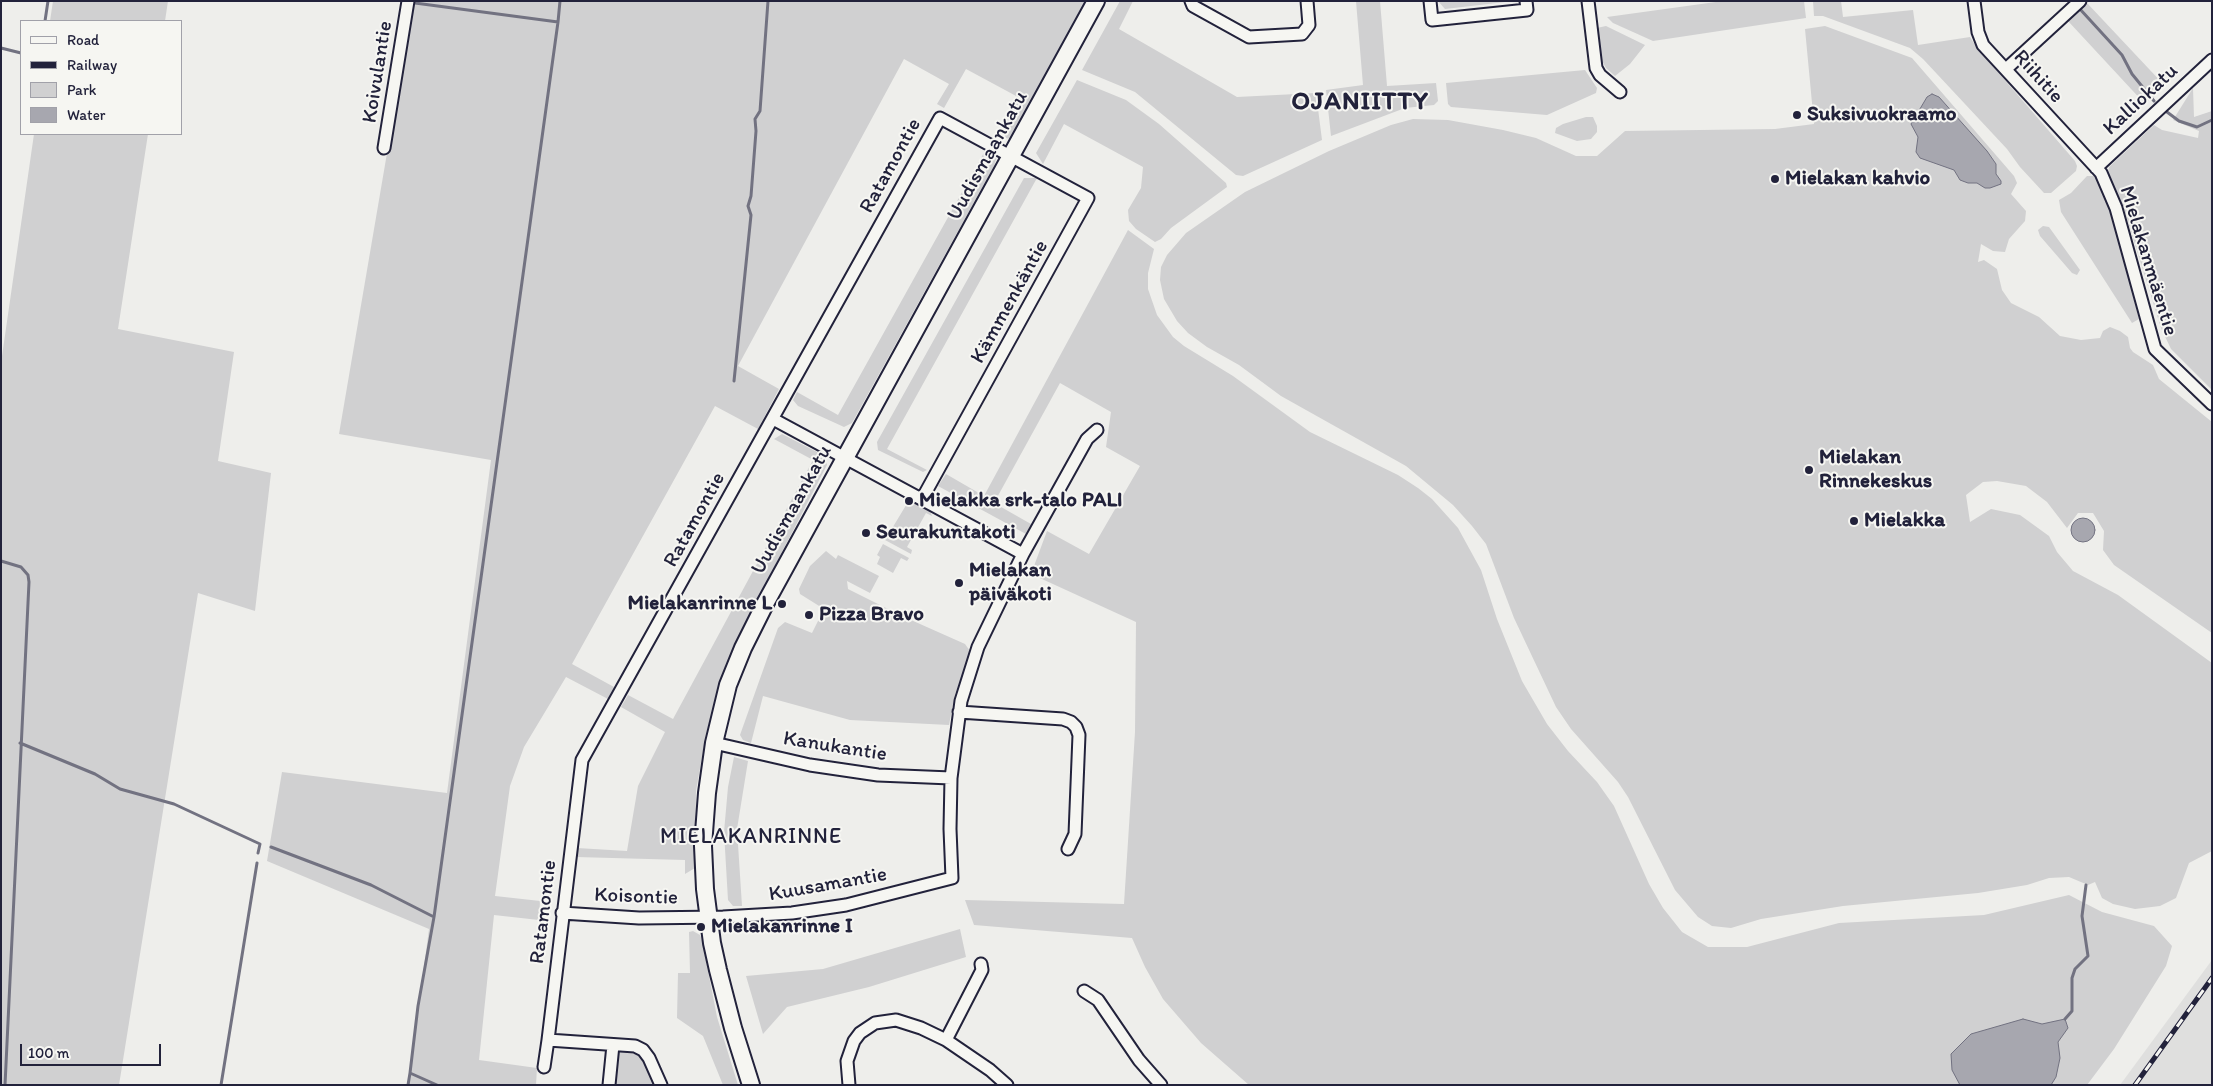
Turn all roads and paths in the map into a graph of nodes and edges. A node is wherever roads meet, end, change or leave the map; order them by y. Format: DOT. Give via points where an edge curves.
graph roads {
  1 [pos="408,1"];
  2 [pos="1096,1"];
  3 [pos="1191,1"];
  4 [pos="1307,1"];
  5 [pos="1430,1"];
  6 [pos="1526,1"];
  7 [pos="1588,1"];
  8 [pos="1974,1"];
  9 [pos="2080,1"];
  10 [pos="2212,60"];
  11 [pos="2006,69"];
  12 [pos="1620,92"];
  13 [pos="384,148"];
  14 [pos="1012,157"];
  15 [pos="2096,168"];
  16 [pos="2212,404"];
  17 [pos="773,419"];
  18 [pos="1097,430"];
  19 [pos="846,457"];
  20 [pos="922,499"];
  21 [pos="1023,554"];
  22 [pos="959,712"];
  23 [pos="714,743"];
  24 [pos="952,778"];
  25 [pos="1068,849"];
  26 [pos="562,913"];
  27 [pos="708,918"];
  28 [pos="981,964"];
  29 [pos="1084,990"];
  30 [pos="548,1040"];
  31 [pos="946,1040"];
  32 [pos="613,1045"];
  33 [pos="544,1067"];
  34 [pos="609,1085"];
  35 [pos="661,1085"];
  36 [pos="751,1085"];
  37 [pos="849,1085"];
  38 [pos="1006,1085"];
  39 [pos="1161,1085"];
  1 -- 13 [label="street, Koivulantie"];
  2 -- 14 [label="street, Uudismaankatu"];
  3 -- 4 [label="street" via="1193,6 1249,37 1302,34 1309,25"];
  5 -- 6 [label="street" via="1432,20 1527,10"];
  7 -- 12 [label="street" via="1596,68"];
  8 -- 11 [label="street, Riihitie" via="1983,44"];
  9 -- 11 [label="street"];
  10 -- 15 [label="street, Kalliokatu"];
  11 -- 15 [label="street, Riihitie"];
  14 -- 17 [label="street, Ratamontie" via="940,118"];
  14 -- 19 [label="street, Uudismaankatu"];
  14 -- 20 [label="street, Kämmenkäntie" via="1088,198"];
  15 -- 16 [label="street, Mielakanmäentie" via="2116,208 2154,349"];
  17 -- 19 [label="street"];
  17 -- 26 [label="street, Ratamontie" via="582,760"];
  18 -- 21 [label="street" via="1087,439"];
  19 -- 20 [label="street"];
  19 -- 23 [label="street, Uudismaankatu" via="744,648 728,686"];
  20 -- 21 [label="street"];
  21 -- 22 [label="street" via="978,647"];
  22 -- 24 [label="street"];
  22 -- 25 [label="street" via="1063,719 1076,727 1079,735 1076,834"];
  23 -- 24 [label="street, Kanukantie" via="810,765 878,775"];
  23 -- 27 [label="street, Uudismaankatu" via="706,793 703,846"];
  24 -- 27 [label="street, Kuusamantie" via="952,878 818,910"];
  26 -- 27 [label="street, Koisontie"];
  26 -- 30 [label="street, Ratamontie"];
  27 -- 36 [label="street, Uudismaankatu" via="725,999"];
  28 -- 31 [label="street" via="982,970"];
  29 -- 39 [label="street" via="1098,1000 1139,1060"];
  30 -- 32 [label="street"];
  30 -- 33 [label="street, Ratamontie"];
  31 -- 37 [label="street" via="905,1022 885,1020 875,1023 860,1033 849,1051 846,1072"];
  31 -- 38 [label="street"];
  32 -- 34 [label="street"];
  32 -- 35 [label="street" via="635,1046 643,1050"];
}
